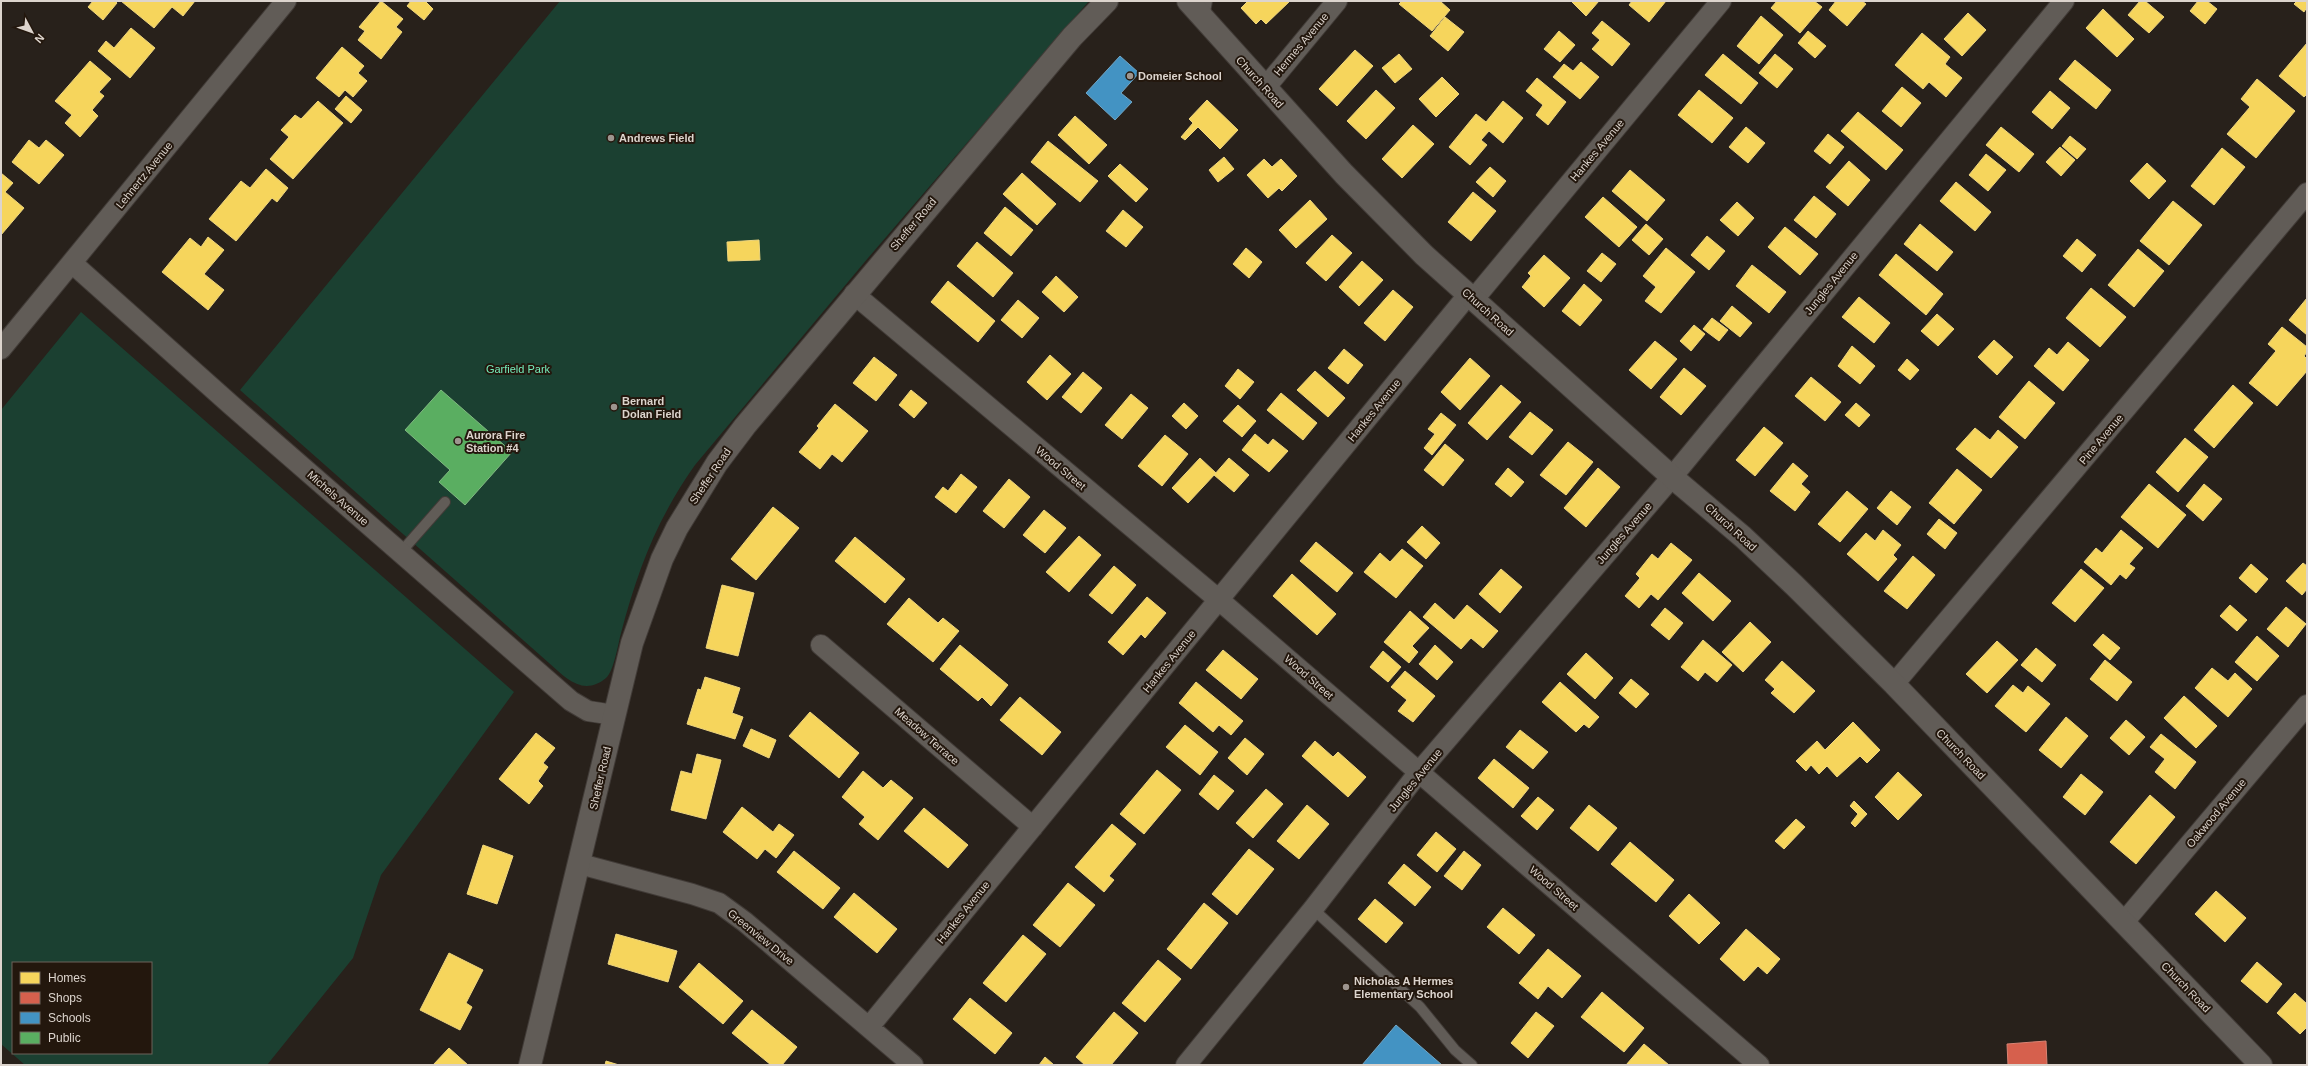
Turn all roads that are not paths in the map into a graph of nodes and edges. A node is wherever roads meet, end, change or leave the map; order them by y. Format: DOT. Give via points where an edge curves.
graph roads {
  1 [pos="286,1"];
  2 [pos="1107,1"];
  3 [pos="1188,1"];
  4 [pos="1337,1"];
  5 [pos="1721,1"];
  6 [pos="2064,1"];
  7 [pos="1206,10"];
  8 [pos="1265,88"];
  9 [pos="2307,193"];
  10 [pos="72,263"];
  11 [pos="854,294"];
  12 [pos="1471,297"];
  13 [pos="1,349"];
  14 [pos="1672,477"];
  15 [pos="446,502"];
  16 [pos="401,552"];
  17 [pos="1219,600"];
  18 [pos="821,645"];
  19 [pos="1894,684"];
  20 [pos="2307,705"];
  21 [pos="614,715"];
  22 [pos="1420,772"];
  23 [pos="1033,827"];
  24 [pos="580,864"];
  25 [pos="1313,909"];
  26 [pos="2124,922"];
  27 [pos="869,1027"];
  28 [pos="530,1065"];
  29 [pos="913,1065"];
  30 [pos="1186,1065"];
  31 [pos="1472,1065"];
  32 [pos="1759,1065"];
  33 [pos="2261,1065"];
  1 -- 10 [label="street, Lehnertz Avenue"];
  2 -- 11 [label="street, Sheffer Road" via="1072,37"];
  3 -- 7 [label="street, Church Road"];
  4 -- 8 [label="street, Hermes Avenue"];
  5 -- 12 [label="street, Hankes Avenue"];
  6 -- 14 [label="street, Jungles Avenue"];
  7 -- 8 [label="street, Church Road"];
  8 -- 12 [label="street, Church Road" via="1344,174 1424,255"];
  9 -- 19 [label="street, Pine Avenue"];
  10 -- 13 [label="street, Lehnertz Avenue"];
  10 -- 16 [label="street, Michels Avenue"];
  11 -- 17 [label="street, Wood Street"];
  11 -- 21 [label="street, Sheffer Road" via="745,426 694,499 662,559 647,598 632,643"];
  12 -- 14 [label="street, Church Road"];
  12 -- 17 [label="street, Hankes Avenue"];
  14 -- 19 [label="street, Church Road" via="1749,542"];
  14 -- 22 [label="street, Jungles Avenue"];
  15 -- 16 [label="lane"];
  16 -- 21 [label="street, Michels Avenue" via="571,701 588,711"];
  17 -- 22 [label="street, Wood Street"];
  17 -- 23 [label="street, Hankes Avenue"];
  18 -- 23 [label="street, Meadow Terrace"];
  19 -- 26 [label="street, Church Road"];
  20 -- 26 [label="street, Oakwood Avenue"];
  21 -- 24 [label="street, Sheffer Road"];
  22 -- 25 [label="street, Jungles Avenue"];
  22 -- 32 [label="street, Wood Street"];
  23 -- 27 [label="street, Hankes Avenue"];
  24 -- 27 [label="street, Greenview Drive" via="719,903"];
  24 -- 28 [label="street, Sheffer Road"];
  25 -- 30 [label="street, Jungles Avenue"];
  25 -- 31 [label="lane" via="1420,1007 1455,1050"];
  26 -- 33 [label="street, Church Road"];
  27 -- 29 [label="street, Greenview Drive"];
}
